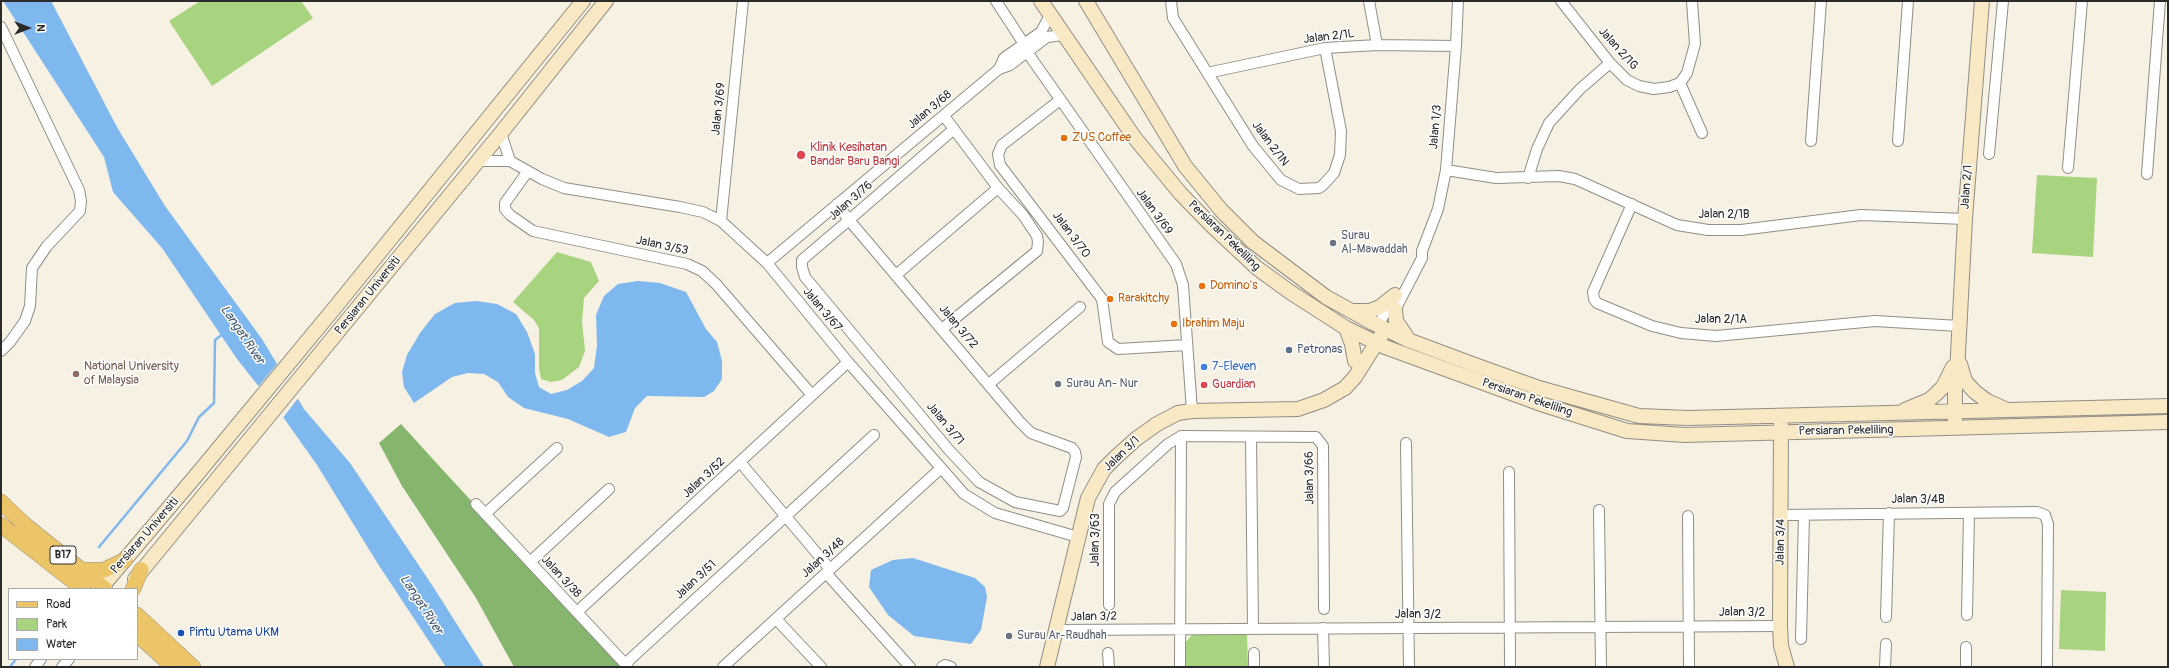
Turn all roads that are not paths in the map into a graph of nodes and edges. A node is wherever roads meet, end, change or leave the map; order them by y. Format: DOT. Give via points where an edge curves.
graph roads {
  1 [pos="583,1"];
  2 [pos="606,1"];
  3 [pos="743,1"];
  4 [pos="996,1"];
  5 [pos="1041,1"];
  6 [pos="1086,1"];
  7 [pos="1172,1"];
  8 [pos="1369,1"];
  9 [pos="1458,1"];
  10 [pos="1561,1"];
  11 [pos="1692,1"];
  12 [pos="1821,1"];
  13 [pos="1908,1"];
  14 [pos="1982,1"];
  15 [pos="2003,1"];
  16 [pos="2082,1"];
  17 [pos="2160,1"];
  18 [pos="1050,15"];
  19 [pos="1,27"];
  20 [pos="1063,35"];
  21 [pos="1378,45"];
  22 [pos="1456,46"];
  23 [pos="1026,48"];
  24 [pos="1325,48"];
  25 [pos="1610,62"];
  26 [pos="1208,73"];
  27 [pos="1680,83"];
  28 [pos="1060,100"];
  29 [pos="944,116"];
  30 [pos="954,129"];
  31 [pos="501,133"];
  32 [pos="1702,133"];
  33 [pos="1811,141"];
  34 [pos="1898,141"];
  35 [pos="1989,154"];
  36 [pos="478,161"];
  37 [pos="510,161"];
  38 [pos="2068,168"];
  39 [pos="1446,170"];
  40 [pos="528,171"];
  41 [pos="2147,174"];
  42 [pos="1528,178"];
  43 [pos="998,188"];
  44 [pos="837,204"];
  45 [pos="1632,204"];
  46 [pos="1965,219"];
  47 [pos="721,220"];
  48 [pos="849,220"];
  49 [pos="1422,252"];
  50 [pos="802,260"];
  51 [pos="767,263"];
  52 [pos="896,275"];
  53 [pos="1395,295"];
  54 [pos="1080,307"];
  55 [pos="1395,309"];
  56 [pos="1352,311"];
  57 [pos="1959,326"];
  58 [pos="1382,327"];
  59 [pos="1346,328"];
  60 [pos="942,329"];
  61 [pos="1408,340"];
  62 [pos="1373,342"];
  63 [pos="1187,345"];
  64 [pos="1,351"];
  65 [pos="1398,352"];
  66 [pos="1958,353"];
  67 [pos="1360,361"];
  68 [pos="848,362"];
  69 [pos="989,384"];
  70 [pos="812,395"];
  71 [pos="2168,406"];
  72 [pos="2009,410"];
  73 [pos="1192,411"];
  74 [pos="1958,412"];
  75 [pos="1879,414"];
  76 [pos="1781,416"];
  77 [pos="2168,422"];
  78 [pos="1958,429"];
  79 [pos="1781,432"];
  80 [pos="874,435"];
  81 [pos="1181,436"];
  82 [pos="1252,437"];
  83 [pos="1406,442"];
  84 [pos="557,448"];
  85 [pos="1072,448"];
  86 [pos="740,462"];
  87 [pos="940,469"];
  88 [pos="1509,472"];
  89 [pos="609,489"];
  90 [pos="1,502"];
  91 [pos="476,504"];
  92 [pos="1599,510"];
  93 [pos="1889,513"];
  94 [pos="1969,513"];
  95 [pos="485,514"];
  96 [pos="1781,515"];
  97 [pos="1804,515"];
  98 [pos="785,516"];
  99 [pos="1688,516"];
  100 [pos="1,525"];
  101 [pos="1078,538"];
  102 [pos="125,560"];
  103 [pos="530,562"];
  104 [pos="81,570"];
  105 [pos="142,570"];
  106 [pos="828,571"];
  107 [pos="80,588"];
  108 [pos="102,588"];
  109 [pos="128,588"];
  110 [pos="133,588"];
  111 [pos="1109,605"];
  112 [pos="1324,609"];
  113 [pos="576,612"];
  114 [pos="1968,615"];
  115 [pos="138,616"];
  116 [pos="1886,617"];
  117 [pos="776,618"];
  118 [pos="1688,626"];
  119 [pos="1780,626"];
  120 [pos="1510,627"];
  121 [pos="1600,627"];
  122 [pos="1323,628"];
  123 [pos="1408,628"];
  124 [pos="1180,629"];
  125 [pos="1253,629"];
  126 [pos="1056,630"];
  127 [pos="138,635"];
  128 [pos="1801,639"];
  129 [pos="1886,644"];
  130 [pos="1966,647"];
  131 [pos="1108,653"];
  132 [pos="1254,653"];
  133 [pos="627,665"];
  134 [pos="173,667"];
  135 [pos="193,667"];
  136 [pos="723,667"];
  137 [pos="821,667"];
  138 [pos="910,667"];
  139 [pos="942,667"];
  140 [pos="951,667"];
  141 [pos="1046,667"];
  142 [pos="1109,667"];
  143 [pos="1180,667"];
  144 [pos="1254,667"];
  145 [pos="1324,667"];
  146 [pos="1409,667"];
  147 [pos="1510,667"];
  148 [pos="1601,667"];
  149 [pos="1688,667"];
  150 [pos="1787,667"];
  151 [pos="1885,667"];
  152 [pos="1966,667"];
  153 [pos="2047,667"];
  1 -- 102 [label="main road, Persiaran Universiti" via="337,305"];
  2 -- 31 [label="main road, Persiaran Universiti"];
  3 -- 47 [label="street, Jalan 3/69"];
  4 -- 23 [label="street, Jalan 3/69"];
  5 -- 18 [label="main road, Persiaran Pekeliling"];
  6 -- 56 [label="main road, Persiaran Pekeliling" via="1185,166 1221,210 1262,250 1326,297"];
  7 -- 26 [label="street, Jalan 2/1N" via="1173,18"];
  8 -- 21 [label="street"];
  9 -- 22 [label="street, Jalan 1/3"];
  10 -- 25 [label="street, Jalan 2/1G"];
  11 -- 27 [label="street" via="1694,44 1687,73"];
  12 -- 33 [label="street"];
  13 -- 34 [label="street"];
  14 -- 46 [label="main road, Jalan 2/1"];
  15 -- 35 [label="street"];
  16 -- 38 [label="street"];
  17 -- 41 [label="street"];
  18 -- 20 [label="main road, Persiaran Pekeliling"];
  18 -- 23 [label="street, Jalan 3/68" via="1041,32"];
  19 -- 64 [label="street" via="79,190 81,201 80,211 47,246 32,268 30,306 25,321"];
  20 -- 23 [label="street, Jalan 3/68" via="1047,37"];
  20 -- 59 [label="main road, Persiaran Pekeliling" via="1134,137 1180,193 1257,268"];
  21 -- 22 [label="street, Jalan 2/1L"];
  21 -- 24 [label="street, Jalan 2/1L"];
  22 -- 39 [label="street, Jalan 1/3"];
  23 -- 28 [label="street, Jalan 3/69"];
  23 -- 29 [label="street, Jalan 3/68" via="1010,65 999,69"];
  24 -- 26 [label="street, Jalan 2/1L"];
  24 -- 26 [label="street, Jalan 2/1N" via="1341,131 1340,155 1334,173 1319,188 1299,189 1287,185 1272,170 1252,146"];
  25 -- 27 [label="street, Jalan 2/1G" via="1627,80 1639,86 1654,89"];
  25 -- 42 [label="street" via="1580,89 1549,124 1537,149"];
  27 -- 32 [label="street"];
  28 -- 63 [label="street, Jalan 3/69" via="1176,264 1183,285"];
  28 -- 63 [label="street, Jalan 3/70" via="1002,145 998,154 1000,165 1102,299 1108,342 1118,349"];
  29 -- 30 [label="street"];
  29 -- 44 [label="street, Jalan 3/68"];
  30 -- 43 [label="street"];
  30 -- 48 [label="street, Jalan 3/76"];
  31 -- 36 [label="main road, Persiaran Universiti"];
  31 -- 37 [label="street"];
  36 -- 37 [label="street"];
  36 -- 105 [label="main road, Persiaran Universiti"];
  37 -- 40 [label="street, Jalan 3/67"];
  39 -- 42 [label="street, Jalan 2/1B" via="1496,178"];
  39 -- 49 [label="street, Jalan 1/3" via="1438,209"];
  40 -- 47 [label="street, Jalan 3/67" via="564,188 680,207 703,212"];
  40 -- 70 [label="street, Jalan 3/53" via="505,202 505,209 510,215 533,231 687,264 702,271"];
  42 -- 45 [label="street, Jalan 2/1B" via="1559,176 1575,179"];
  43 -- 52 [label="street"];
  43 -- 60 [label="street" via="1023,215 1037,236 1037,251"];
  44 -- 48 [label="street, Jalan 3/72"];
  44 -- 51 [label="street, Jalan 3/68"];
  45 -- 46 [label="street, Jalan 2/1B" via="1677,225 1708,230 1741,230 1861,215"];
  45 -- 57 [label="street, Jalan 2/1A" via="1593,292 1594,299 1597,303 1652,326 1681,333 1716,336 1875,321"];
  46 -- 57 [label="main road, Jalan 2/1"];
  47 -- 51 [label="street, Jalan 3/67"];
  48 -- 50 [label="street, Jalan 3/76"];
  48 -- 52 [label="street, Jalan 3/72"];
  49 -- 53 [label="street, Jalan 1/3" via="1417,256"];
  49 -- 55 [label="street, Jalan 1/3" via="1422,258"];
  50 -- 85 [label="street, Jalan 3/71" via="805,277 949,450 980,482 1015,502 1060,511 1063,508 1076,457"];
  51 -- 68 [label="street, Jalan 3/67"];
  52 -- 60 [label="street, Jalan 3/72"];
  53 -- 56 [label="main road" via="1380,307 1370,311"];
  53 -- 58 [label="street, Jalan 1/3"];
  54 -- 69 [label="street"];
  55 -- 58 [label="street, Jalan 1/3"];
  55 -- 61 [label="main road" via="1396,321"];
  56 -- 58 [label="main road, Persiaran Pekeliling"];
  57 -- 66 [label="main road, Jalan 2/1"];
  58 -- 61 [label="main road, Persiaran Pekeliling"];
  58 -- 62 [label="main road, Jalan 3/1"];
  59 -- 62 [label="main road, Persiaran Pekeliling"];
  59 -- 67 [label="main road"];
  60 -- 69 [label="street, Jalan 3/72"];
  61 -- 76 [label="main road, Persiaran Pekeliling" via="1539,388 1639,416"];
  62 -- 65 [label="main road, Persiaran Pekeliling"];
  62 -- 67 [label="main road, Jalan 3/1"];
  63 -- 73 [label="street, Jalan 3/69"];
  65 -- 67 [label="main road"];
  65 -- 79 [label="main road, Persiaran Pekeliling" via="1541,404 1627,431 1685,435"];
  66 -- 72 [label="main road" via="1966,381 1975,392 1987,401"];
  66 -- 74 [label="main road, Jalan 2/1"];
  66 -- 75 [label="main road" via="1943,387 1929,400 1909,409"];
  67 -- 73 [label="main road, Jalan 3/1" via="1346,388 1310,406"];
  68 -- 70 [label="street, Jalan 3/52"];
  68 -- 87 [label="street, Jalan 3/67"];
  69 -- 85 [label="street, Jalan 3/72" via="1031,433"];
  70 -- 86 [label="street, Jalan 3/52"];
  71 -- 72 [label="main road, Persiaran Pekeliling"];
  72 -- 74 [label="main road, Persiaran Pekeliling"];
  73 -- 101 [label="main road, Jalan 3/1" via="1178,413 1157,424 1136,439 1104,469 1088,498"];
  74 -- 75 [label="main road, Persiaran Pekeliling"];
  74 -- 78 [label="main road, Jalan 2/1"];
  75 -- 76 [label="main road, Persiaran Pekeliling"];
  76 -- 79 [label="main road, Jalan 3/4"];
  77 -- 78 [label="main road, Persiaran Pekeliling"];
  78 -- 79 [label="main road, Persiaran Pekeliling"];
  79 -- 96 [label="main road, Jalan 3/4"];
  80 -- 98 [label="street, Jalan 3/51"];
  81 -- 82 [label="street, Jalan 3/66"];
  81 -- 111 [label="street, Jalan 3/63" via="1168,444 1115,492 1109,504"];
  81 -- 124 [label="street"];
  82 -- 112 [label="street, Jalan 3/66" via="1316,437 1323,446"];
  82 -- 125 [label="street"];
  83 -- 123 [label="street"];
  84 -- 95 [label="street"];
  86 -- 98 [label="street"];
  86 -- 113 [label="street, Jalan 3/52"];
  87 -- 101 [label="street, Jalan 3/67" via="964,494 995,513"];
  87 -- 106 [label="street, Jalan 3/48"];
  88 -- 120 [label="street"];
  89 -- 103 [label="street"];
  90 -- 104 [label="main road, B17"];
  91 -- 95 [label="street, Jalan 3/38"];
  92 -- 121 [label="street"];
  93 -- 94 [label="street, Jalan 3/4B"];
  93 -- 97 [label="street, Jalan 3/4B"];
  93 -- 116 [label="street"];
  94 -- 114 [label="street"];
  94 -- 153 [label="street, Jalan 3/4B" via="2037,512 2045,515 2048,524"];
  95 -- 103 [label="street, Jalan 3/38"];
  96 -- 97 [label="street, Jalan 3/4B"];
  96 -- 119 [label="main road, Jalan 3/4"];
  97 -- 128 [label="street"];
  98 -- 106 [label="street"];
  98 -- 133 [label="street, Jalan 3/51"];
  99 -- 118 [label="street"];
  100 -- 107 [label="main road, B17"];
  101 -- 126 [label="main road, Jalan 3/1"];
  102 -- 104 [label="main road" via="104,570"];
  102 -- 108 [label="main road, Persiaran Universiti"];
  103 -- 113 [label="street, Jalan 3/38"];
  104 -- 108 [label="main road, B17"];
  105 -- 109 [label="main road, Persiaran Universiti"];
  105 -- 110 [label="main road"];
  106 -- 117 [label="street, Jalan 3/48"];
  106 -- 138 [label="street"];
  113 -- 133 [label="street, Jalan 3/38"];
  115 -- 135 [label="main road"];
  117 -- 136 [label="street, Jalan 3/48"];
  117 -- 137 [label="street"];
  118 -- 119 [label="street, Jalan 3/2"];
  118 -- 121 [label="street, Jalan 3/2"];
  118 -- 149 [label="street"];
  119 -- 150 [label="main road, Jalan 3/4" via="1781,646"];
  120 -- 121 [label="street, Jalan 3/2"];
  120 -- 123 [label="street, Jalan 3/2"];
  120 -- 147 [label="street"];
  121 -- 148 [label="street"];
  122 -- 123 [label="street, Jalan 3/2"];
  122 -- 125 [label="street, Jalan 3/2"];
  122 -- 145 [label="street"];
  123 -- 146 [label="street"];
  124 -- 125 [label="street, Jalan 3/2"];
  124 -- 126 [label="street, Jalan 3/2"];
  124 -- 143 [label="street"];
  126 -- 141 [label="main road, Jalan 3/1"];
  127 -- 134 [label="main road"];
  129 -- 151 [label="street"];
  130 -- 152 [label="street"];
  131 -- 142 [label="street"];
  132 -- 144 [label="street"];
  139 -- 140 [label="street" via="945,664"];
}
